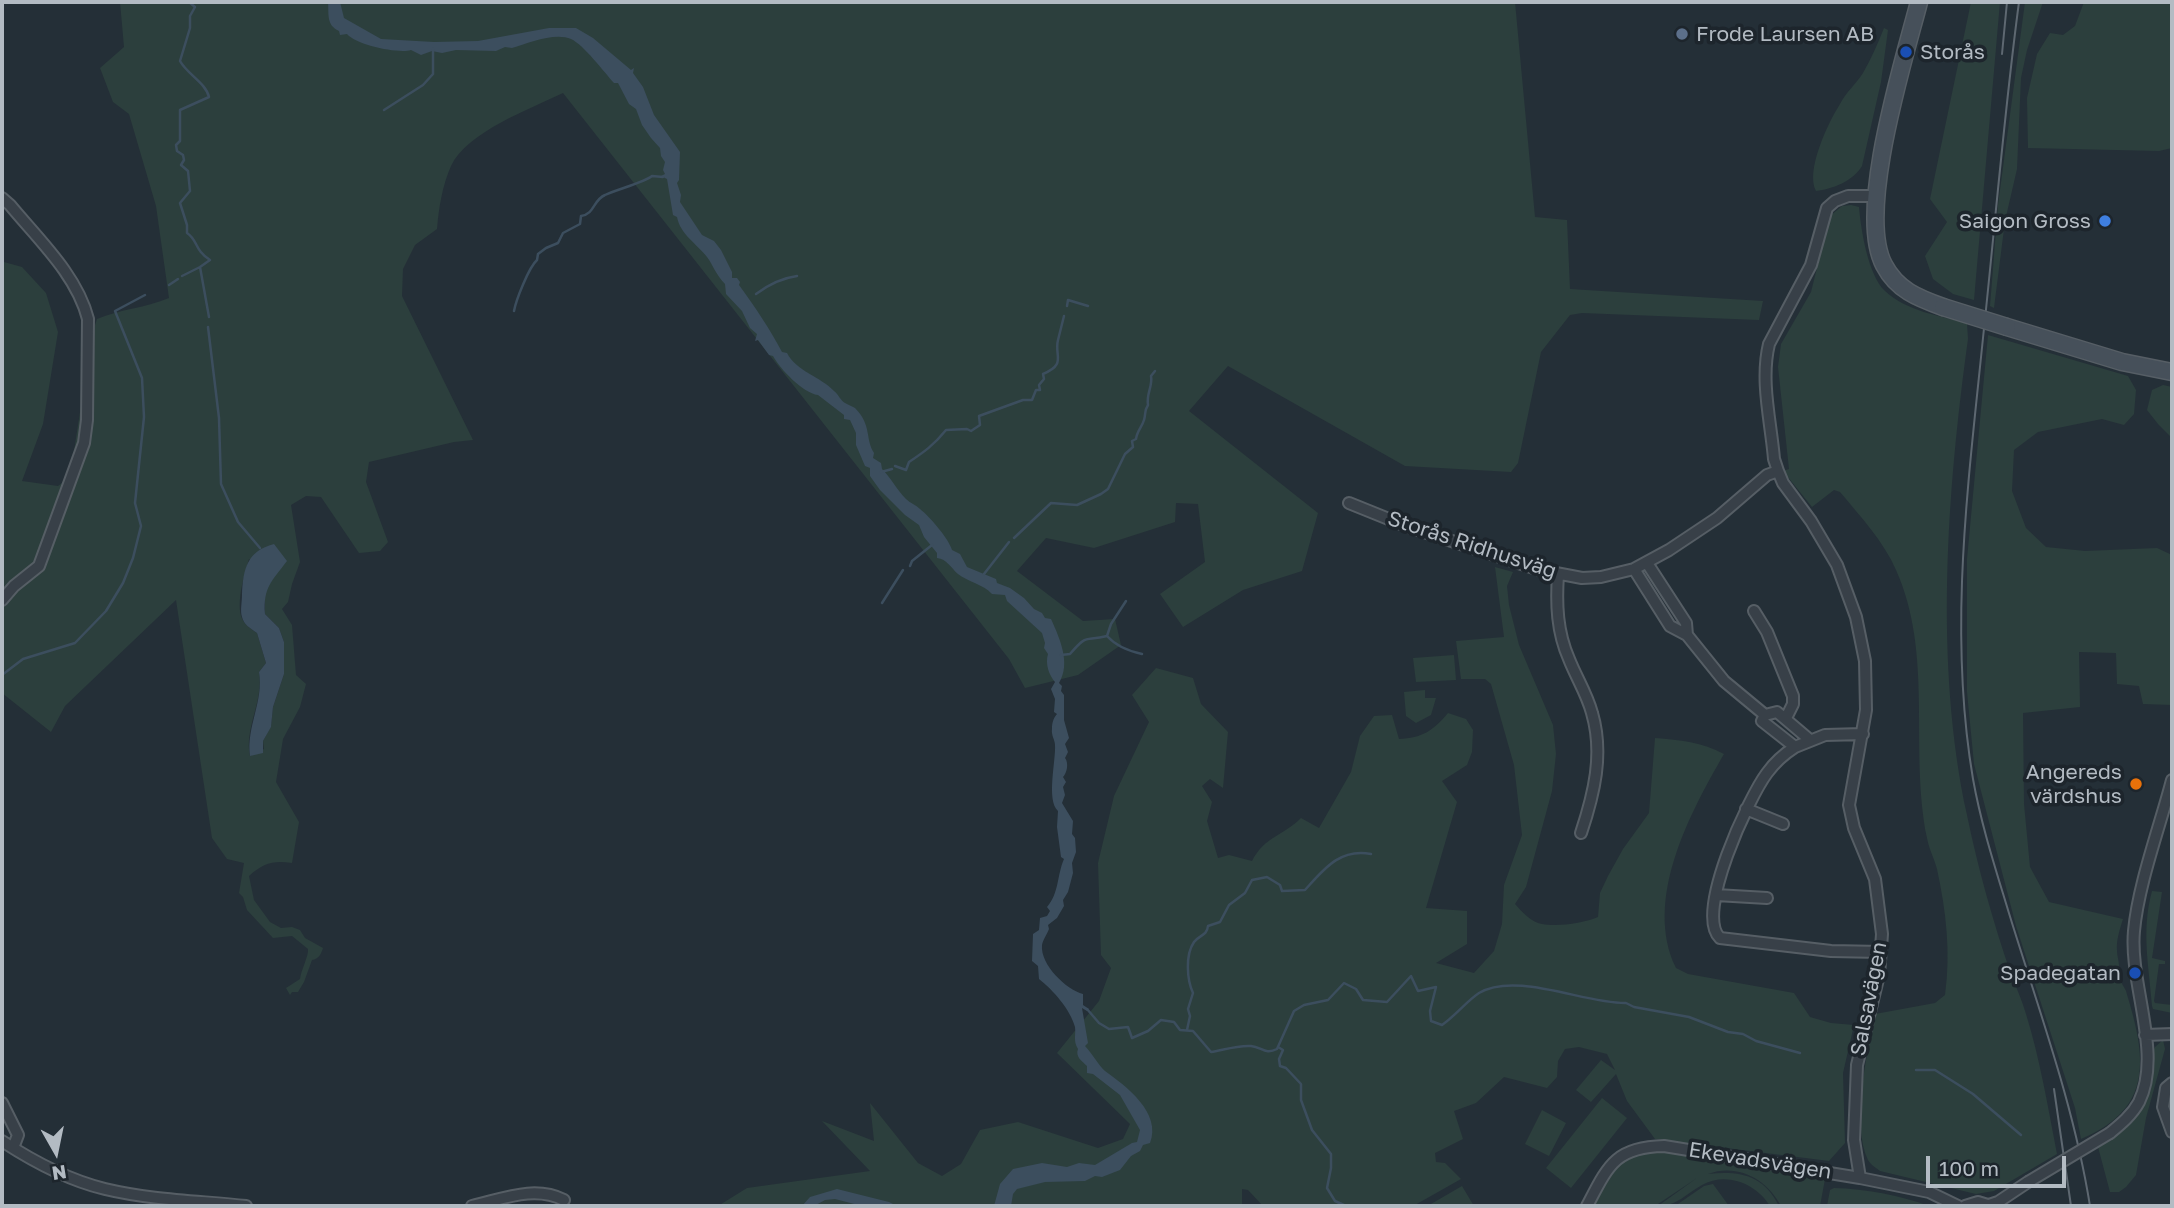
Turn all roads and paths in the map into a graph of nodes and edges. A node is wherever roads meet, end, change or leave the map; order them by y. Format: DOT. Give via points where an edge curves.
graph roads {
  1 [pos="1919,2"];
  2 [pos="1878,196"];
  3 [pos="2,198"];
  4 [pos="2122,362"];
  5 [pos="2172,372"];
  6 [pos="2172,382"];
  7 [pos="1778,471"];
  8 [pos="1349,503"];
  9 [pos="1647,563"];
  10 [pos="1634,569"];
  11 [pos="1558,575"];
  12 [pos="2,600"];
  13 [pos="1754,611"];
  14 [pos="1686,635"];
  15 [pos="1765,715"];
  16 [pos="1786,718"];
  17 [pos="1863,734"];
  18 [pos="1810,740"];
  19 [pos="1795,747"];
  20 [pos="2172,780"];
  21 [pos="1746,809"];
  22 [pos="1783,824"];
  23 [pos="1581,834"];
  24 [pos="1716,895"];
  25 [pos="1767,898"];
  26 [pos="1881,952"];
  27 [pos="2172,1034"];
  28 [pos="2145,1035"];
  29 [pos="2172,1083"];
  30 [pos="2,1103"];
  31 [pos="2172,1132"];
  32 [pos="2,1141"];
  33 [pos="13,1148"];
  34 [pos="1860,1178"];
  35 [pos="564,1200"];
  36 [pos="246,1206"];
  37 [pos="472,1206"];
  38 [pos="1587,1206"];
  39 [pos="1958,1206"];
  40 [pos="1965,1206"];
  41 [pos="1990,1206"];
  1 -- 2 [label="street" via="1886,130"];
  2 -- 4 [label="street, bridge" via="1877,233 1883,262 1914,296"];
  2 -- 7 [label="street" via="1848,196 1827,208 1811,265 1769,344 1766,378"];
  3 -- 12 [label="street" via="59,264 88,319 84,443 39,566"];
  4 -- 5 [label="street"];
  4 -- 6 [label="street"];
  7 -- 9 [label="street, Storås Ridhusväg" via="1767,475 1701,530"];
  7 -- 17 [label="street, Salsavägen" via="1830,552 1849,595 1865,661"];
  8 -- 11 [label="street, Storås Ridhusväg"];
  9 -- 10 [label="street, Storås Ridhusväg"];
  9 -- 14 [label="street" via="1686,623"];
  10 -- 11 [label="street, Storås Ridhusväg" via="1601,578"];
  10 -- 14 [label="street" via="1670,626"];
  11 -- 23 [label="street" via="1560,633 1593,714 1598,754 1594,794"];
  13 -- 16 [label="street" via="1793,696"];
  14 -- 15 [label="street" via="1724,681"];
  15 -- 16 [label="street" via="1777,712"];
  15 -- 19 [label="street" via="1762,721"];
  16 -- 18 [label="street"];
  17 -- 18 [label="street"];
  17 -- 26 [label="street, Salsavägen" via="1849,805 1875,880"];
  18 -- 19 [label="street"];
  19 -- 21 [label="street" via="1767,773"];
  20 -- 28 [label="street" via="2134,929 2134,965"];
  21 -- 22 [label="street"];
  21 -- 24 [label="street"];
  24 -- 25 [label="street"];
  24 -- 26 [label="street" via="1714,929 1720,938"];
  26 -- 34 [label="street, Salsavägen" via="1857,1065 1854,1140"];
  27 -- 28 [label="street"];
  28 -- 41 [label="street, bridge" via="2147,1069 2140,1100 2130,1115 2110,1133"];
  29 -- 31 [label="street" via="2166,1088 2163,1107"];
  30 -- 33 [label="street" via="18,1135"];
  32 -- 33 [label="street"];
  33 -- 36 [label="street" via="56,1172 102,1189"];
  34 -- 38 [label="street, Ekevadsvägen" via="1649,1146 1615,1159"];
  34 -- 39 [label="street, Ekevadsvägen" via="1928,1192"];
  35 -- 37 [label="street" via="535,1193"];
  40 -- 41 [label="street" via="1978,1202"];
}
